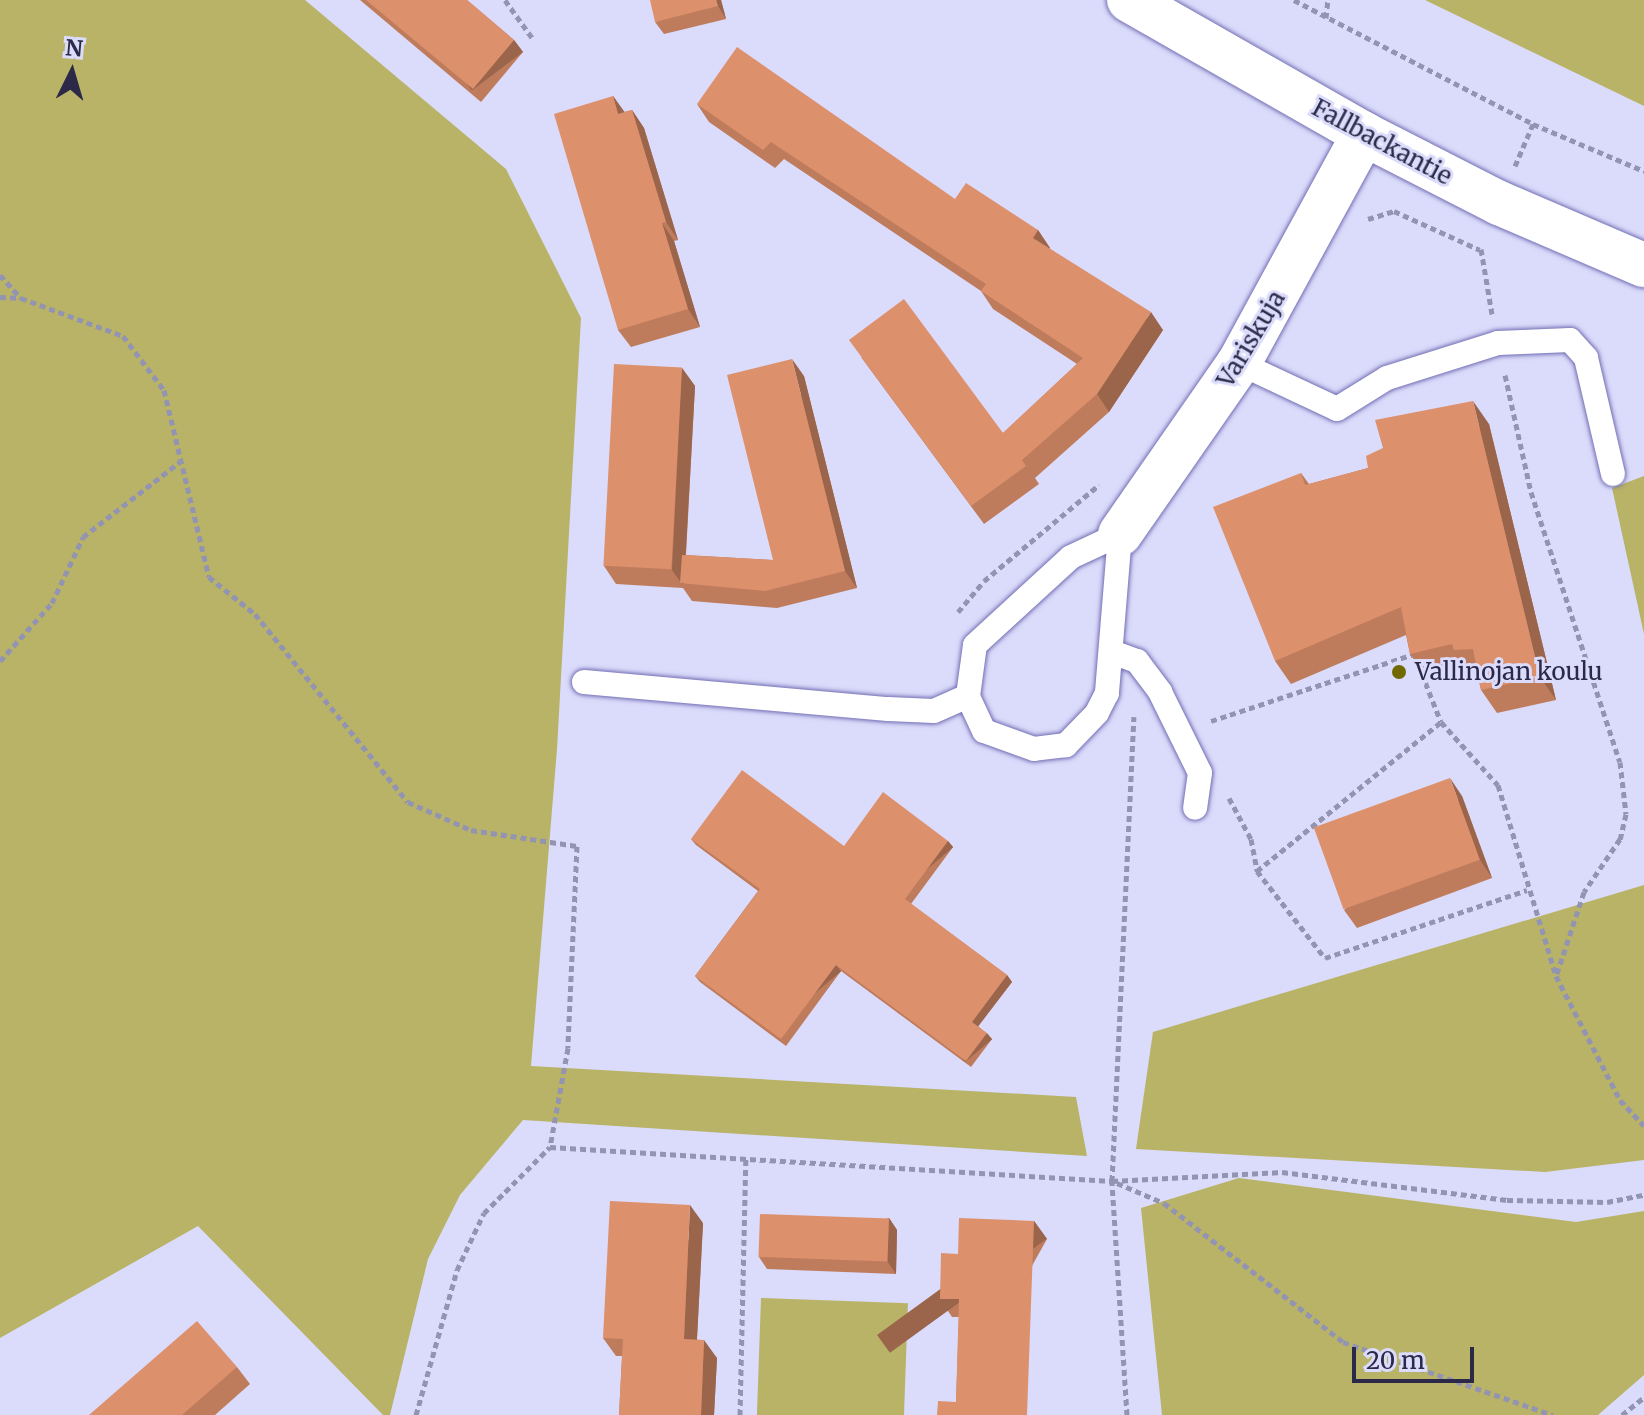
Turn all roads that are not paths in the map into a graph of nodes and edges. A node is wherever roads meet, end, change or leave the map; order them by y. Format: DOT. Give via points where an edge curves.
graph roads {
  1 [pos="1129,0"];
  2 [pos="1364,134"];
  3 [pos="1644,265"];
  4 [pos="1239,363"];
  5 [pos="1613,474"];
  6 [pos="1120,534"];
  7 [pos="1112,652"];
  8 [pos="584,682"];
  9 [pos="968,696"];
  10 [pos="1195,808"];
  1 -- 2 [label="street, Fallbackantie"];
  2 -- 3 [label="street, Fallbackantie" via="1499,203"];
  2 -- 4 [label="street, Variskuja"];
  4 -- 5 [label="lane" via="1337,409 1387,378 1498,343 1570,340 1586,358"];
  4 -- 6 [label="street, Variskuja"];
  6 -- 7 [label="lane"];
  6 -- 9 [label="lane" via="1071,557 975,645"];
  7 -- 9 [label="lane" via="1107,693 1097,713 1066,745 1034,749 984,731"];
  7 -- 10 [label="lane" via="1137,661 1160,692 1200,773"];
  8 -- 9 [label="lane" via="934,711"];
}
